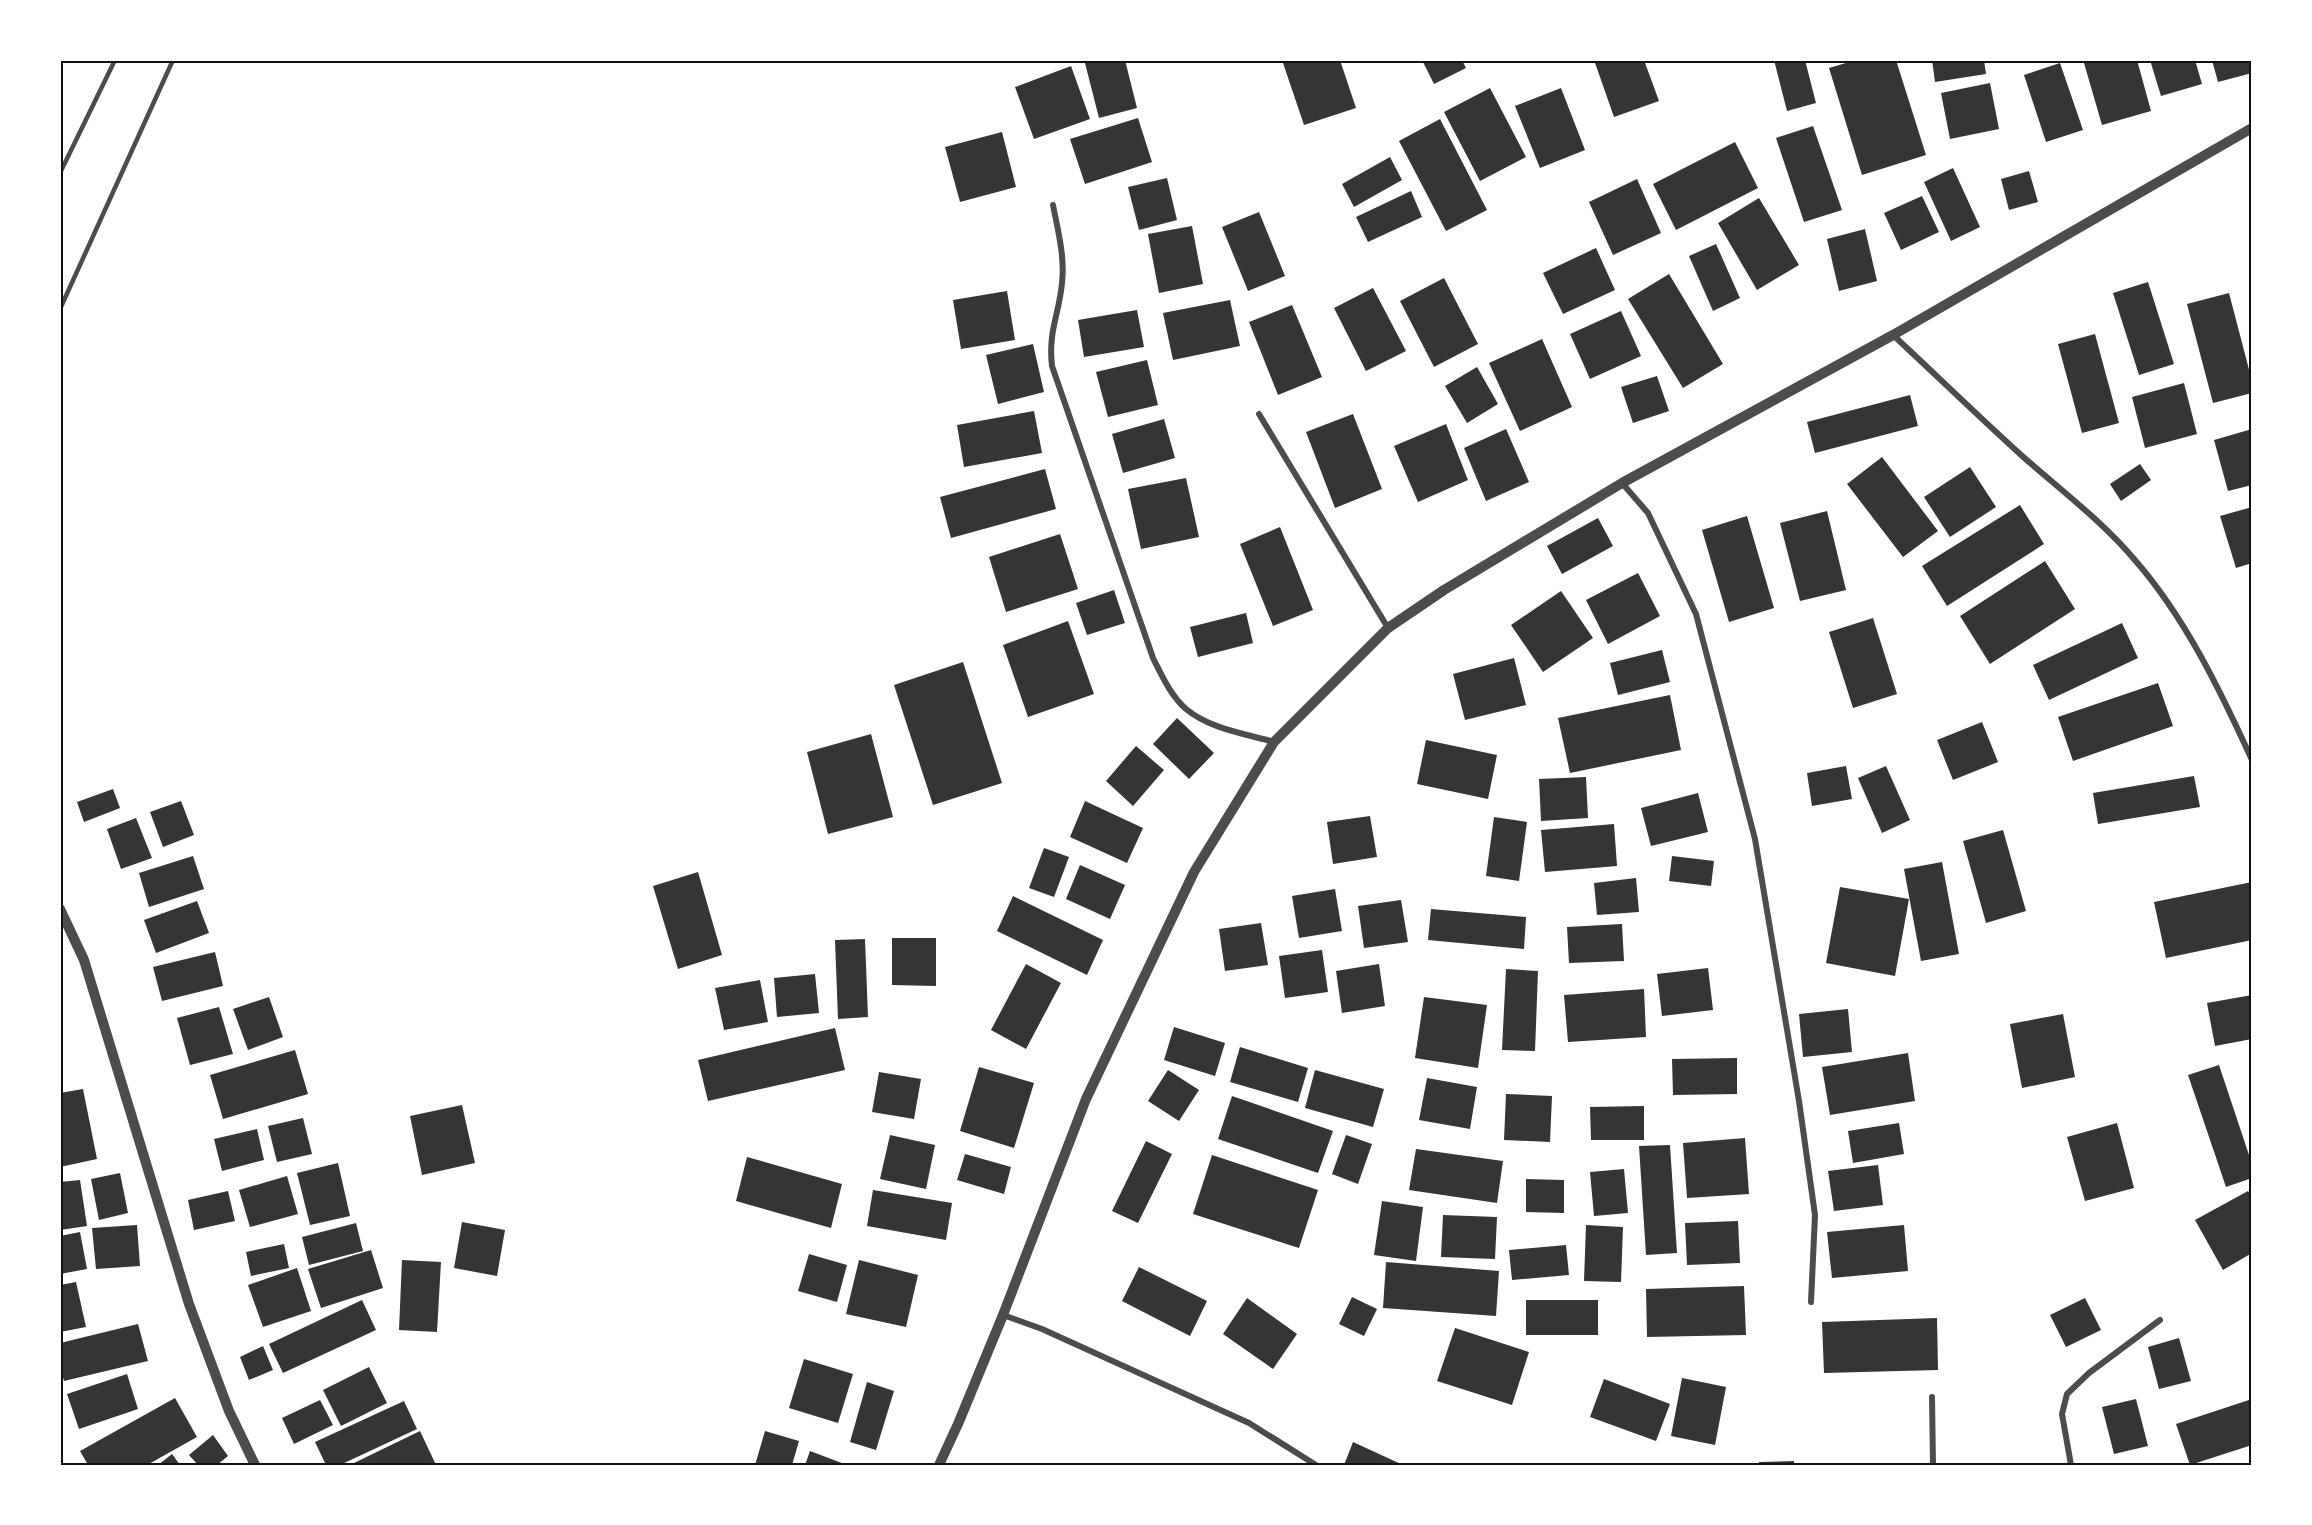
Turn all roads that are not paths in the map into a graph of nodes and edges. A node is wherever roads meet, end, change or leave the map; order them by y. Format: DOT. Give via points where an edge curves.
graph roads {
  1 [pos="115,60"];
  2 [pos="173,60"];
  3 [pos="2252,128"];
  4 [pos="60,173"];
  5 [pos="1053,205"];
  6 [pos="60,309"];
  7 [pos="1893,335"];
  8 [pos="1259,414"];
  9 [pos="1622,483"];
  10 [pos="1388,628"];
  11 [pos="1274,742"];
  12 [pos="2252,759"];
  13 [pos="60,909"];
  14 [pos="1811,1302"];
  15 [pos="1002,1315"];
  16 [pos="2160,1320"];
  17 [pos="1932,1397"];
  18 [pos="255,1465"];
  19 [pos="939,1465"];
  20 [pos="1316,1465"];
  21 [pos="1933,1465"];
  22 [pos="2071,1465"];
  1 -- 4 [label="lane"];
  2 -- 6 [label="lane"];
  3 -- 7 [label="street"];
  5 -- 11 [label="street" via="1063,271 1052,326 1052,366 1153,658 1166,684 1186,709 1207,722"];
  7 -- 9 [label="street"];
  7 -- 12 [label="street" via="2134,559 2174,612"];
  8 -- 10 [label="street"];
  9 -- 10 [label="street"];
  9 -- 14 [label="street" via="1648,513 1696,614 1755,839 1815,1215"];
  10 -- 11 [label="street"];
  11 -- 15 [label="street" via="1194,872 1086,1099"];
  13 -- 18 [label="street" via="84,960 189,1304 229,1411"];
  15 -- 19 [label="street"];
  15 -- 20 [label="street" via="1042,1329 1249,1423"];
  16 -- 22 [label="street" via="2067,1394 2062,1414"];
  17 -- 21 [label="street"];
}
